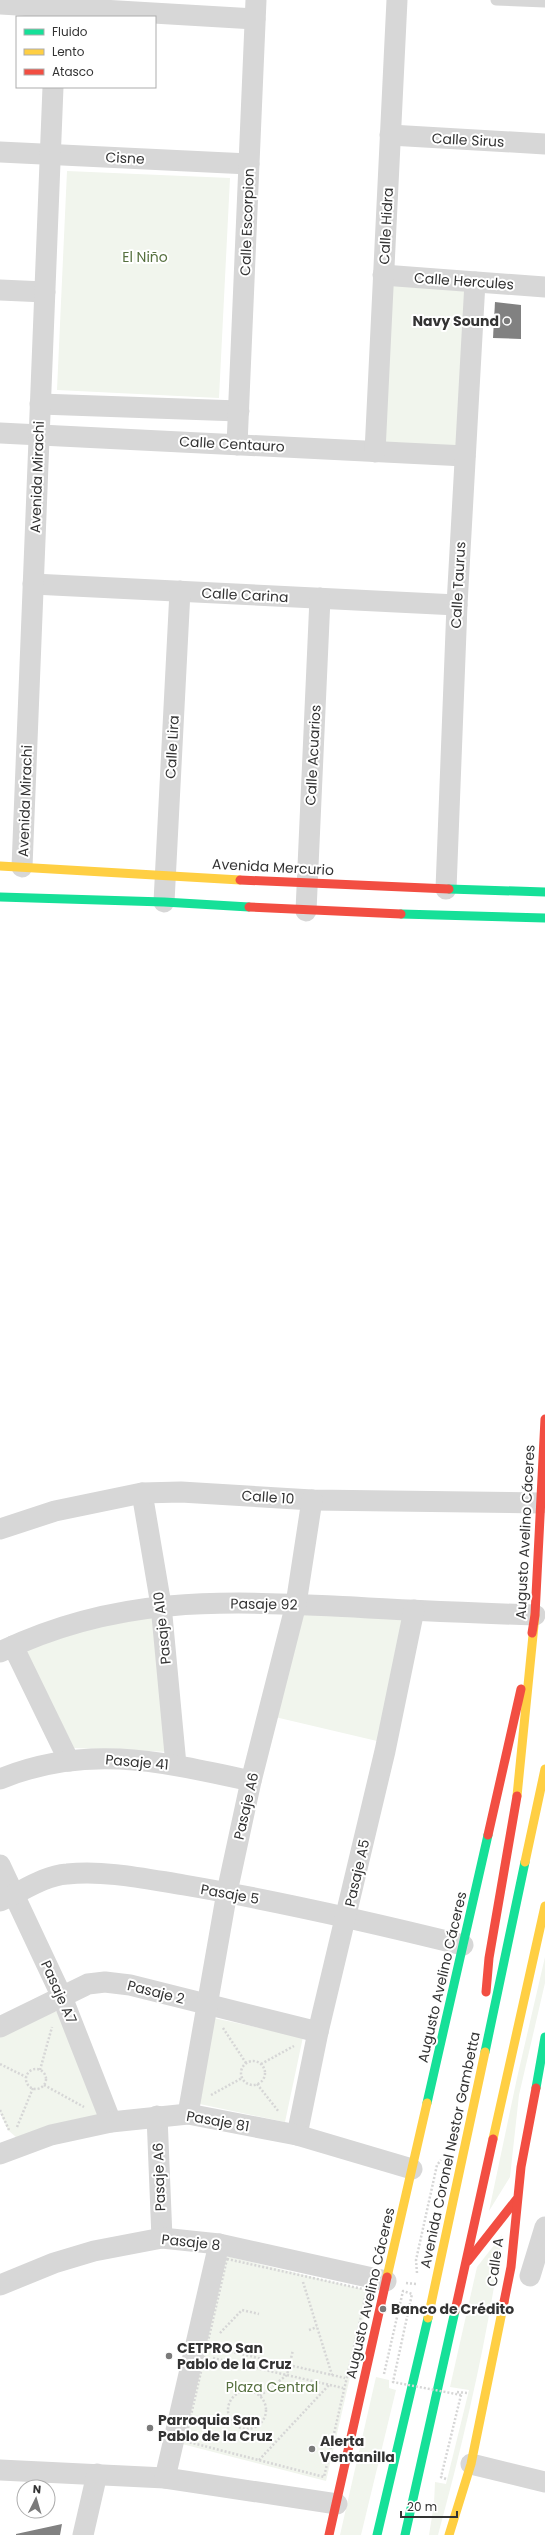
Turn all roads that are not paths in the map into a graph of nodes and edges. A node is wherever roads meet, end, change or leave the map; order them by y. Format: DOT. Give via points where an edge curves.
graph roads {
  1 [pos="397,0"];
  2 [pos="496,0"];
  3 [pos="545,2"];
  4 [pos="0,4"];
  5 [pos="56,8"];
  6 [pos="256,9"];
  7 [pos="52,88"];
  8 [pos="390,136"];
  9 [pos="545,144"];
  10 [pos="0,152"];
  11 [pos="50,154"];
  12 [pos="249,164"];
  13 [pos="383,275"];
  14 [pos="475,282"];
  15 [pos="545,287"];
  16 [pos="0,290"];
  17 [pos="44,292"];
  18 [pos="40,404"];
  19 [pos="239,411"];
  20 [pos="0,433"];
  21 [pos="39,435"];
  22 [pos="237,445"];
  23 [pos="375,452"];
  24 [pos="465,456"];
  25 [pos="33,584"];
  26 [pos="180,591"];
  27 [pos="320,598"];
  28 [pos="457,605"];
  29 [pos="0,866"];
  30 [pos="22,867"];
  31 [pos="166,875"];
  32 [pos="307,884"];
  33 [pos="446,889"];
  34 [pos="545,892"];
  35 [pos="0,897"];
  36 [pos="164,902"];
  37 [pos="306,911"];
  38 [pos="545,918"];
  39 [pos="545,1419"];
  40 [pos="142,1493"];
  41 [pos="312,1500"];
  42 [pos="541,1503"];
  43 [pos="0,1529"];
  44 [pos="296,1604"];
  45 [pos="161,1605"];
  46 [pos="414,1610"];
  47 [pos="536,1615"];
  48 [pos="7,1649"];
  49 [pos="69,1761"];
  50 [pos="176,1765"];
  51 [pos="545,1769"];
  52 [pos="0,1779"];
  53 [pos="251,1782"];
  54 [pos="0,1865"];
  55 [pos="227,1892"];
  56 [pos="7,1898"];
  57 [pos="545,1906"];
  58 [pos="347,1916"];
  59 [pos="463,1945"];
  60 [pos="62,1997"];
  61 [pos="207,2005"];
  62 [pos="0,2027"];
  63 [pos="318,2032"];
  64 [pos="545,2037"];
  65 [pos="484,2051"];
  66 [pos="188,2114"];
  67 [pos="157,2116"];
  68 [pos="112,2122"];
  69 [pos="297,2135"];
  70 [pos="2,2149"];
  71 [pos="412,2169"];
  72 [pos="516,2200"];
  73 [pos="545,2227"];
  74 [pos="162,2238"];
  75 [pos="219,2244"];
  76 [pos="463,2267"];
  77 [pos="510,2267"];
  78 [pos="538,2280"];
  79 [pos="386,2281"];
  80 [pos="0,2285"];
  81 [pos="471,2464"];
  82 [pos="0,2470"];
  83 [pos="97,2474"];
  84 [pos="165,2478"];
  85 [pos="545,2482"];
  86 [pos="337,2504"];
  87 [pos="83,2535"];
  88 [pos="329,2535"];
  89 [pos="377,2535"];
  90 [pos="405,2535"];
  91 [pos="449,2535"];
  1 -- 8 [label="street, Calle Hidra"];
  2 -- 3 [label="lane"];
  4 -- 5 [label="street"];
  5 -- 6 [label="street"];
  6 -- 12 [label="street, Calle Escorpion"];
  7 -- 11 [label="street, Avenida Mirachi"];
  8 -- 9 [label="street, Calle Sirus"];
  8 -- 13 [label="street, Calle Hidra"];
  10 -- 11 [label="street, Cisne"];
  11 -- 12 [label="street, Cisne"];
  11 -- 17 [label="street, Avenida Mirachi"];
  12 -- 19 [label="street, Calle Escorpion"];
  13 -- 14 [label="street, Calle Hercules"];
  13 -- 23 [label="street, Calle Hidra"];
  14 -- 15 [label="street, Calle Hercules"];
  14 -- 24 [label="street, Calle Taurus"];
  16 -- 17 [label="street"];
  17 -- 18 [label="street, Avenida Mirachi"];
  18 -- 19 [label="street"];
  18 -- 21 [label="street, Avenida Mirachi"];
  19 -- 22 [label="street, Calle Escorpion"];
  20 -- 21 [label="street, Calle Centauro"];
  21 -- 22 [label="street, Calle Centauro"];
  21 -- 25 [label="street, Avenida Mirachi"];
  22 -- 23 [label="street, Calle Centauro"];
  23 -- 24 [label="street, Calle Centauro"];
  24 -- 28 [label="street, Calle Taurus"];
  25 -- 26 [label="street, Calle Carina"];
  25 -- 30 [label="street, Avenida Mirachi"];
  26 -- 27 [label="street, Calle Carina"];
  26 -- 31 [label="street, Calle Lira"];
  27 -- 28 [label="street, Calle Carina"];
  27 -- 32 [label="street, Calle Acuarios"];
  28 -- 33 [label="street, Calle Taurus"];
  29 -- 30 [label="main road, Avenida Mercurio"];
  30 -- 31 [label="main road, Avenida Mercurio"];
  31 -- 32 [label="main road, Avenida Mercurio"];
  31 -- 36 [label="street, Calle Lira"];
  32 -- 33 [label="main road, Avenida Mercurio"];
  32 -- 37 [label="street, Calle Acuarios"];
  33 -- 34 [label="main road, Avenida Mercurio"];
  35 -- 36 [label="main road"];
  36 -- 37 [label="main road"];
  37 -- 38 [label="main road"];
  39 -- 42 [label="main road, Augusto Avelino Cáceres"];
  40 -- 41 [label="street, Calle 10" via="181,1492"];
  40 -- 43 [label="street, Calle 10" via="55,1511"];
  40 -- 45 [label="street, Pasaje A10"];
  41 -- 42 [label="street, Calle 10"];
  41 -- 44 [label="street, Pasaje A6"];
  42 -- 47 [label="main road, Augusto Avelino Cáceres"];
  44 -- 45 [label="street, Pasaje 92"];
  44 -- 46 [label="street, Pasaje 92"];
  44 -- 53 [label="street, Pasaje A6"];
  45 -- 48 [label="street, Pasaje 92" via="89,1618 46,1632"];
  45 -- 50 [label="street, Pasaje A10"];
  46 -- 47 [label="street, Pasaje 92"];
  46 -- 58 [label="street, Pasaje A5"];
  47 -- 59 [label="main road, Augusto Avelino Cáceres"];
  47 -- 65 [label="main road" via="525,1733 508,1854 487,1970"];
  48 -- 49 [label="street"];
  49 -- 50 [label="street, Pasaje 41" via="130,1758"];
  49 -- 52 [label="street, Pasaje 41" via="46,1764"];
  50 -- 53 [label="street, Pasaje 41"];
  51 -- 65 [label="main road, Avenida Coronel Nestor Gambetta"];
  53 -- 55 [label="street, Pasaje A6"];
  54 -- 56 [label="street, Pasaje A7"];
  55 -- 56 [label="street, Pasaje 5" via="113,1874 90,1873 66,1874 45,1879"];
  55 -- 58 [label="street, Pasaje 5"];
  55 -- 61 [label="street, Pasaje A6"];
  56 -- 60 [label="street, Pasaje A7"];
  57 -- 76 [label="main road"];
  58 -- 59 [label="street, Pasaje 5"];
  58 -- 63 [label="street, Pasaje A5"];
  59 -- 71 [label="main road, Augusto Avelino Cáceres"];
  60 -- 61 [label="street, Pasaje 2" via="88,1984 105,1982 130,1985"];
  60 -- 62 [label="street, Pasaje 2"];
  60 -- 68 [label="street, Pasaje A7"];
  61 -- 63 [label="street, Pasaje 2"];
  61 -- 66 [label="street, Pasaje A6"];
  63 -- 69 [label="street, Pasaje A5"];
  64 -- 72 [label="main road, Calle A"];
  65 -- 89 [label="main road, Avenida Coronel Nestor Gambetta" via="439,2271"];
  66 -- 67 [label="street, Pasaje 81"];
  66 -- 69 [label="street, Pasaje 81"];
  67 -- 68 [label="street, Pasaje 81"];
  67 -- 74 [label="street, Pasaje A6"];
  68 -- 70 [label="street, Pasaje 81"];
  69 -- 71 [label="street, Pasaje 81"];
  71 -- 79 [label="main road, Augusto Avelino Cáceres"];
  72 -- 76 [label="main road"];
  72 -- 77 [label="main road, Calle A"];
  73 -- 78 [label="street"];
  74 -- 75 [label="street, Pasaje 8"];
  74 -- 80 [label="street, Pasaje 8" via="94,2251 54,2263"];
  75 -- 79 [label="street, Pasaje 8"];
  75 -- 84 [label="street"];
  76 -- 90 [label="main road"];
  77 -- 78 [label="street"];
  77 -- 81 [label="main road, Calle A"];
  79 -- 86 [label="main road, Augusto Avelino Cáceres"];
  81 -- 85 [label="street"];
  81 -- 91 [label="main road, Calle A"];
  82 -- 83 [label="street"];
  83 -- 84 [label="street"];
  83 -- 87 [label="street"];
  84 -- 86 [label="street"];
  86 -- 88 [label="main road, Augusto Avelino Cáceres"];
}
